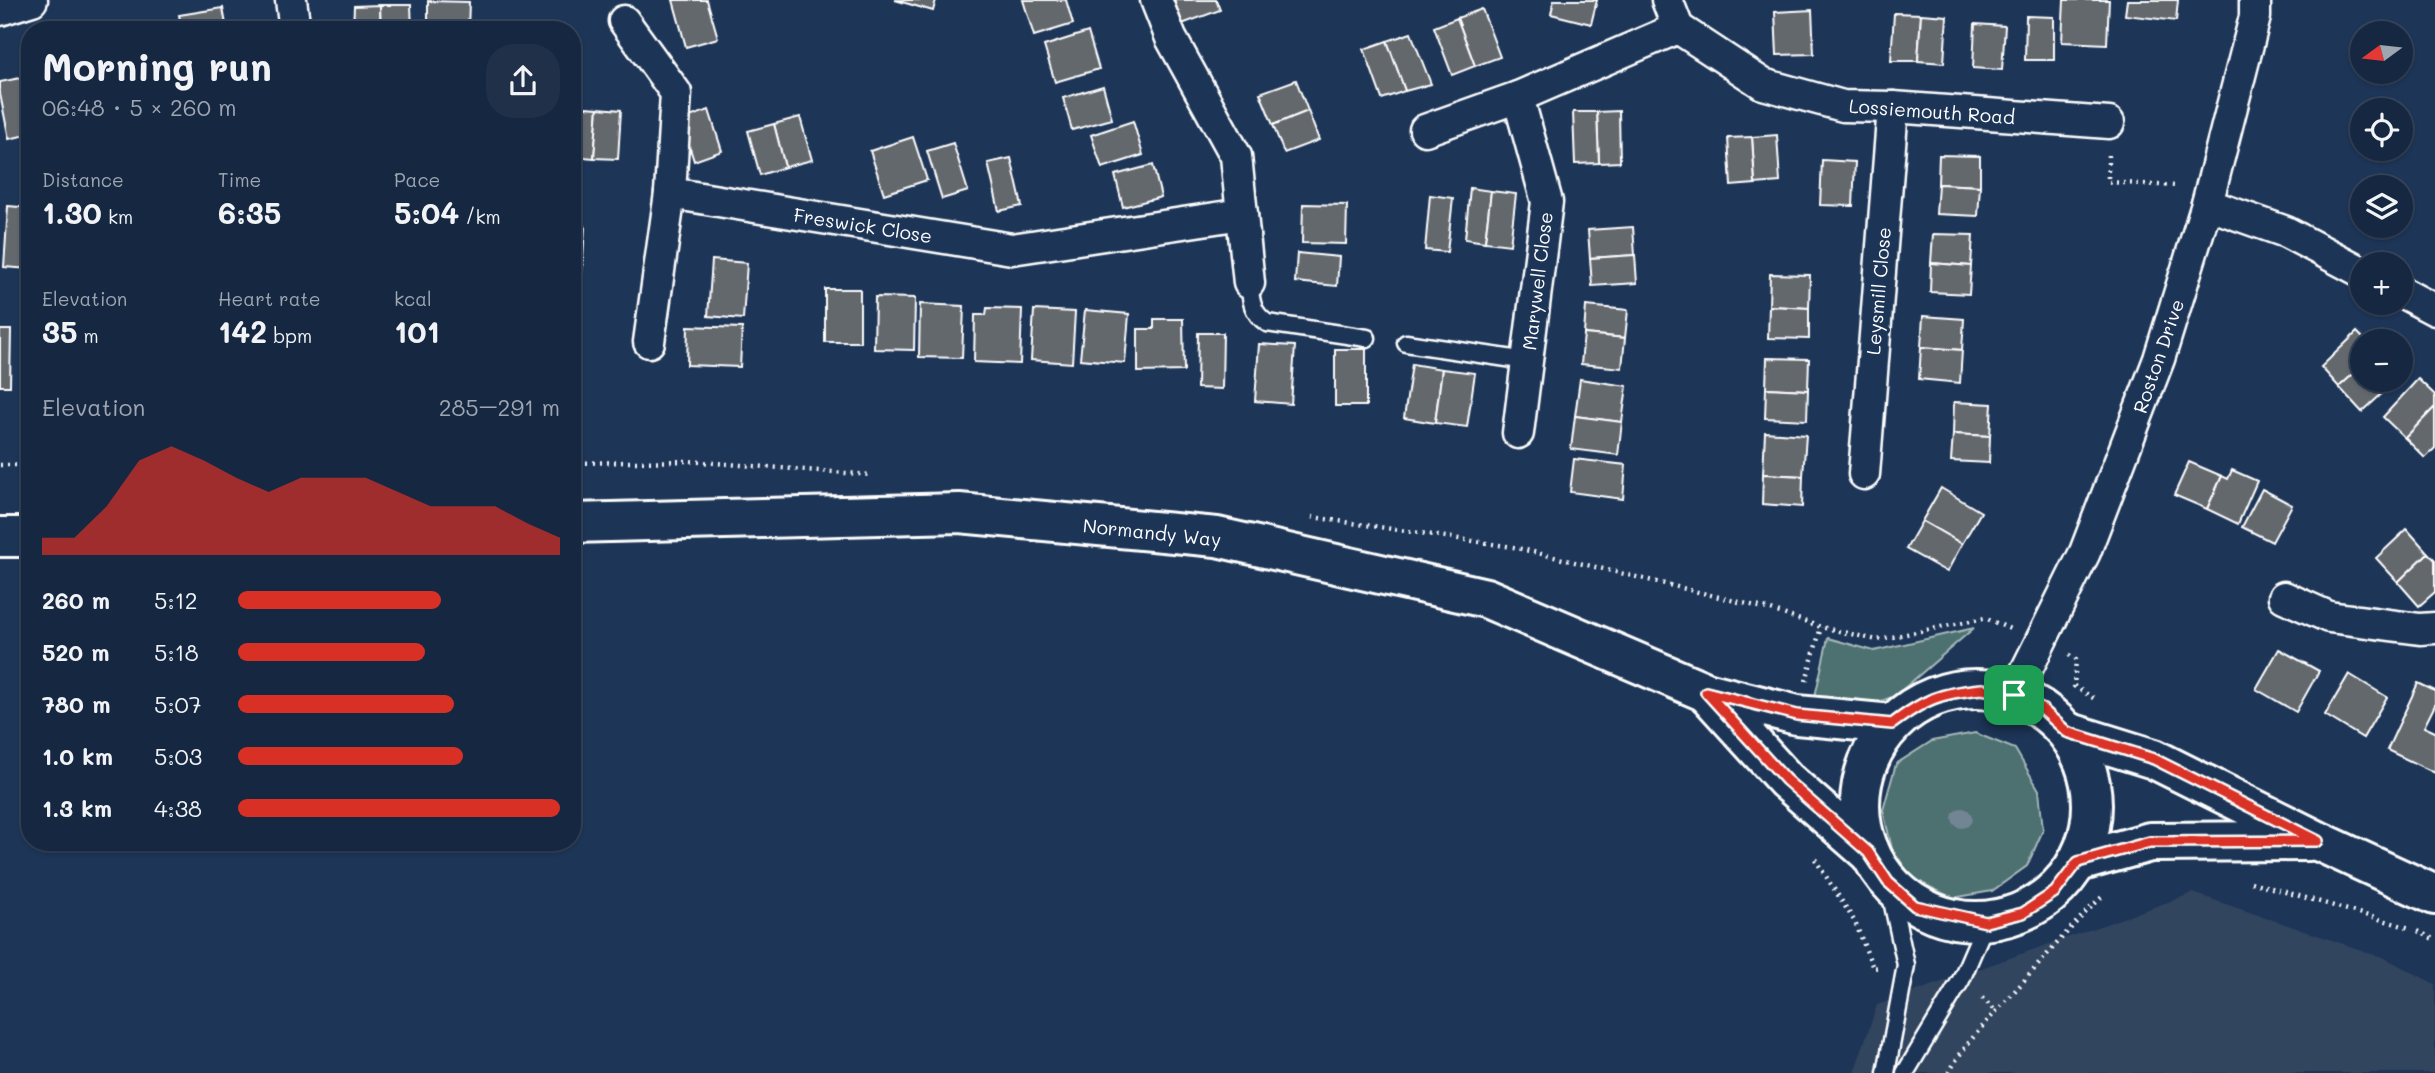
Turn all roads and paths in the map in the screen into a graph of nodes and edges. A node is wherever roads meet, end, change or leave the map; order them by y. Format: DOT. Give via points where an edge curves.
graph roads {
  1 [pos="32,0"];
  2 [pos="291,0"];
  3 [pos="1156,0"];
  4 [pos="1667,0"];
  5 [pos="2255,0"];
  6 [pos="0,10"];
  7 [pos="294,21"];
  8 [pos="624,21"];
  9 [pos="1678,28"];
  10 [pos="1518,97"];
  11 [pos="1893,107"];
  12 [pos="2109,123"];
  13 [pos="1425,130"];
  14 [pos="670,193"];
  15 [pos="2209,196"];
  16 [pos="1242,214"];
  17 [pos="2350,266"];
  18 [pos="1249,283"];
  19 [pos="2413,298"];
  20 [pos="2435,310"];
  21 [pos="1367,338"];
  22 [pos="649,342"];
  23 [pos="1406,343"];
  24 [pos="1527,361"];
  25 [pos="1518,432"];
  26 [pos="0,465"];
  27 [pos="21,465"];
  28 [pos="1864,474"];
  29 [pos="581,523"];
  30 [pos="0,537"];
  31 [pos="21,537"];
  32 [pos="2284,597"];
  33 [pos="1985,618"];
  34 [pos="2435,628"];
  35 [pos="2040,641"];
  36 [pos="1706,692"];
  37 [pos="2014,695"];
  38 [pos="2097,700"];
  39 [pos="1892,724"];
  40 [pos="2067,732"];
  41 [pos="2318,841"];
  42 [pos="2078,862"];
  43 [pos="1878,867"];
  44 [pos="2243,881"];
  45 [pos="2107,892"];
  46 [pos="2435,895"];
  47 [pos="1986,922"];
  48 [pos="2435,940"];
  49 [pos="1886,1073"];
  50 [pos="1905,1073"];
  51 [pos="1949,1073"];
  1 -- 6 [label="street"];
  2 -- 7 [label="street"];
  3 -- 16 [label="street" via="1171,38 1236,156"];
  4 -- 9 [label="street"];
  5 -- 15 [label="street, Roston Drive" via="2255,16"];
  8 -- 14 [label="street" via="676,93"];
  9 -- 10 [label="street"];
  9 -- 11 [label="street, Lossiemouth Road" via="1763,84 1843,106"];
  10 -- 13 [label="street"];
  10 -- 24 [label="street, Marywell Close" via="1547,202"];
  11 -- 12 [label="street, Lossiemouth Road"];
  11 -- 28 [label="street, Leysmill Close"];
  12 -- 15 [label="path" via="2108,182"];
  14 -- 16 [label="street, Freswick Close" via="1012,249"];
  14 -- 22 [label="street"];
  15 -- 17 [label="street"];
  15 -- 35 [label="street, Roston Drive" via="2159,359 2085,552"];
  16 -- 18 [label="street"];
  18 -- 21 [label="lane" via="1257,316 1267,323"];
  19 -- 20 [label="street"];
  23 -- 24 [label="lane"];
  24 -- 25 [label="street, Marywell Close"];
  26 -- 27 [label="path"];
  29 -- 36 [label="main road, Normandy Way" via="959,513 1217,537 1486,598"];
  30 -- 31 [label="main road"];
  32 -- 34 [label="street" via="2329,617"];
  33 -- 35 [label="path"];
  35 -- 37 [label="street, Roston Drive"];
  35 -- 38 [label="path" via="2076,659 2074,686"];
  36 -- 39 [label="main road, Normandy Way" via="1797,715"];
  36 -- 43 [label="main road, Normandy Way" via="1786,780"];
  37 -- 39 [label="main road" via="1982,689 1949,692 1918,704"];
  37 -- 40 [label="main road" via="2043,710"];
  39 -- 43 [label="main road" via="1872,752 1861,785 1860,819"];
  40 -- 41 [label="main road" via="2154,759"];
  40 -- 42 [label="main road" via="2084,762 2092,796 2090,830"];
  41 -- 42 [label="main road" via="2150,842"];
  41 -- 46 [label="main road"];
  42 -- 47 [label="main road" via="2055,892 2023,913"];
  43 -- 47 [label="main road" via="1915,906"];
  43 -- 49 [label="lane" via="1906,965"];
  44 -- 48 [label="path" via="2413,929"];
  45 -- 51 [label="path" via="2078,919"];
  47 -- 50 [label="lane" via="1961,980"];
}
